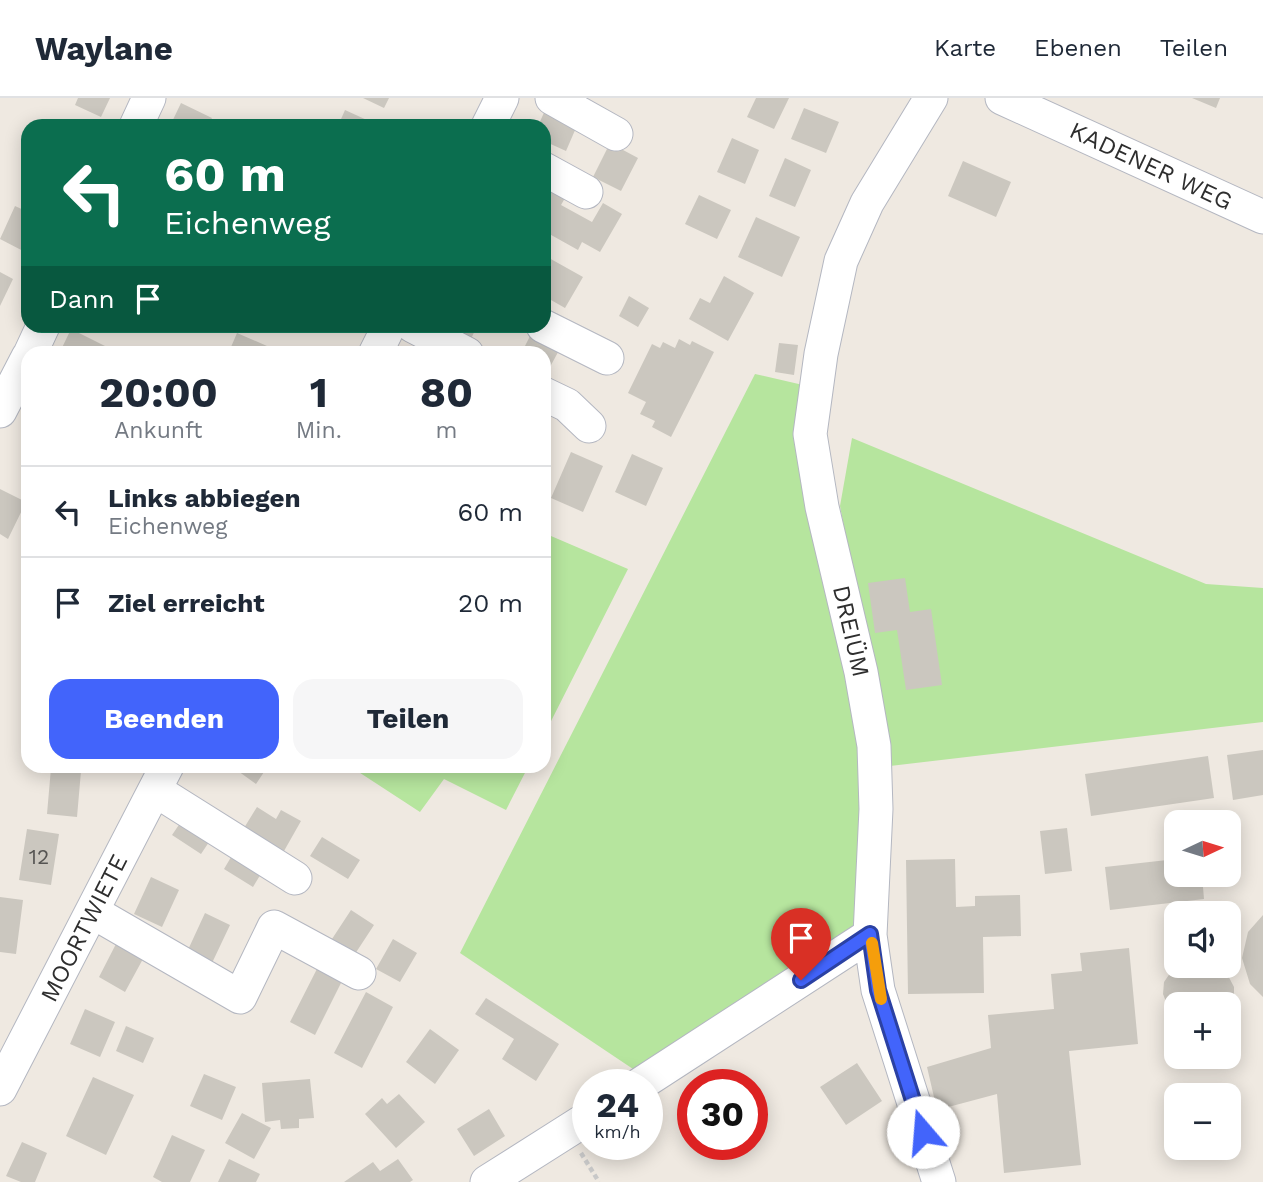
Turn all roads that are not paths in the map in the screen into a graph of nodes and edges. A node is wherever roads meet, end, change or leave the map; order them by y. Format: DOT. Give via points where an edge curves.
graph roads {
  1 [pos="149,98"];
  2 [pos="502,98"];
  3 [pos="552,98"];
  4 [pos="931,98"];
  5 [pos="1002,98"];
  6 [pos="139,119"];
  7 [pos="492,119"];
  8 [pos="616,134"];
  9 [pos="551,173"];
  10 [pos="586,192"];
  11 [pos="1263,218"];
  12 [pos="551,330"];
  13 [pos="426,333"];
  14 [pos="452,346"];
  15 [pos="607,358"];
  16 [pos="21,370"];
  17 [pos="551,397"];
  18 [pos="0,411"];
  19 [pos="589,426"];
  20 [pos="161,778"];
  21 [pos="295,878"];
  22 [pos="93,912"];
  23 [pos="870,934"];
  24 [pos="359,973"];
  25 [pos="663,1069"];
  26 [pos="0,1089"];
  27 [pos="572,1129"];
  28 [pos="487,1182"];
  29 [pos="939,1182"];
  1 -- 6 [label="street"];
  2 -- 7 [label="street"];
  3 -- 8 [label="street"];
  4 -- 23 [label="street, DREIÜM" via="867,203 841,261 810,434 821,507 862,671 874,746"];
  5 -- 11 [label="street, KADENER WEG"];
  9 -- 10 [label="street"];
  12 -- 15 [label="street"];
  13 -- 14 [label="street"];
  16 -- 18 [label="street"];
  17 -- 19 [label="street" via="567,405"];
  20 -- 21 [label="street"];
  20 -- 22 [label="street, MOORTWIETE"];
  22 -- 24 [label="street" via="240,997 274,927"];
  22 -- 26 [label="street, MOORTWIETE"];
  23 -- 25 [label="street"];
  23 -- 29 [label="street, DREIÜM" via="878,990"];
  27 -- 28 [label="street"];
}
